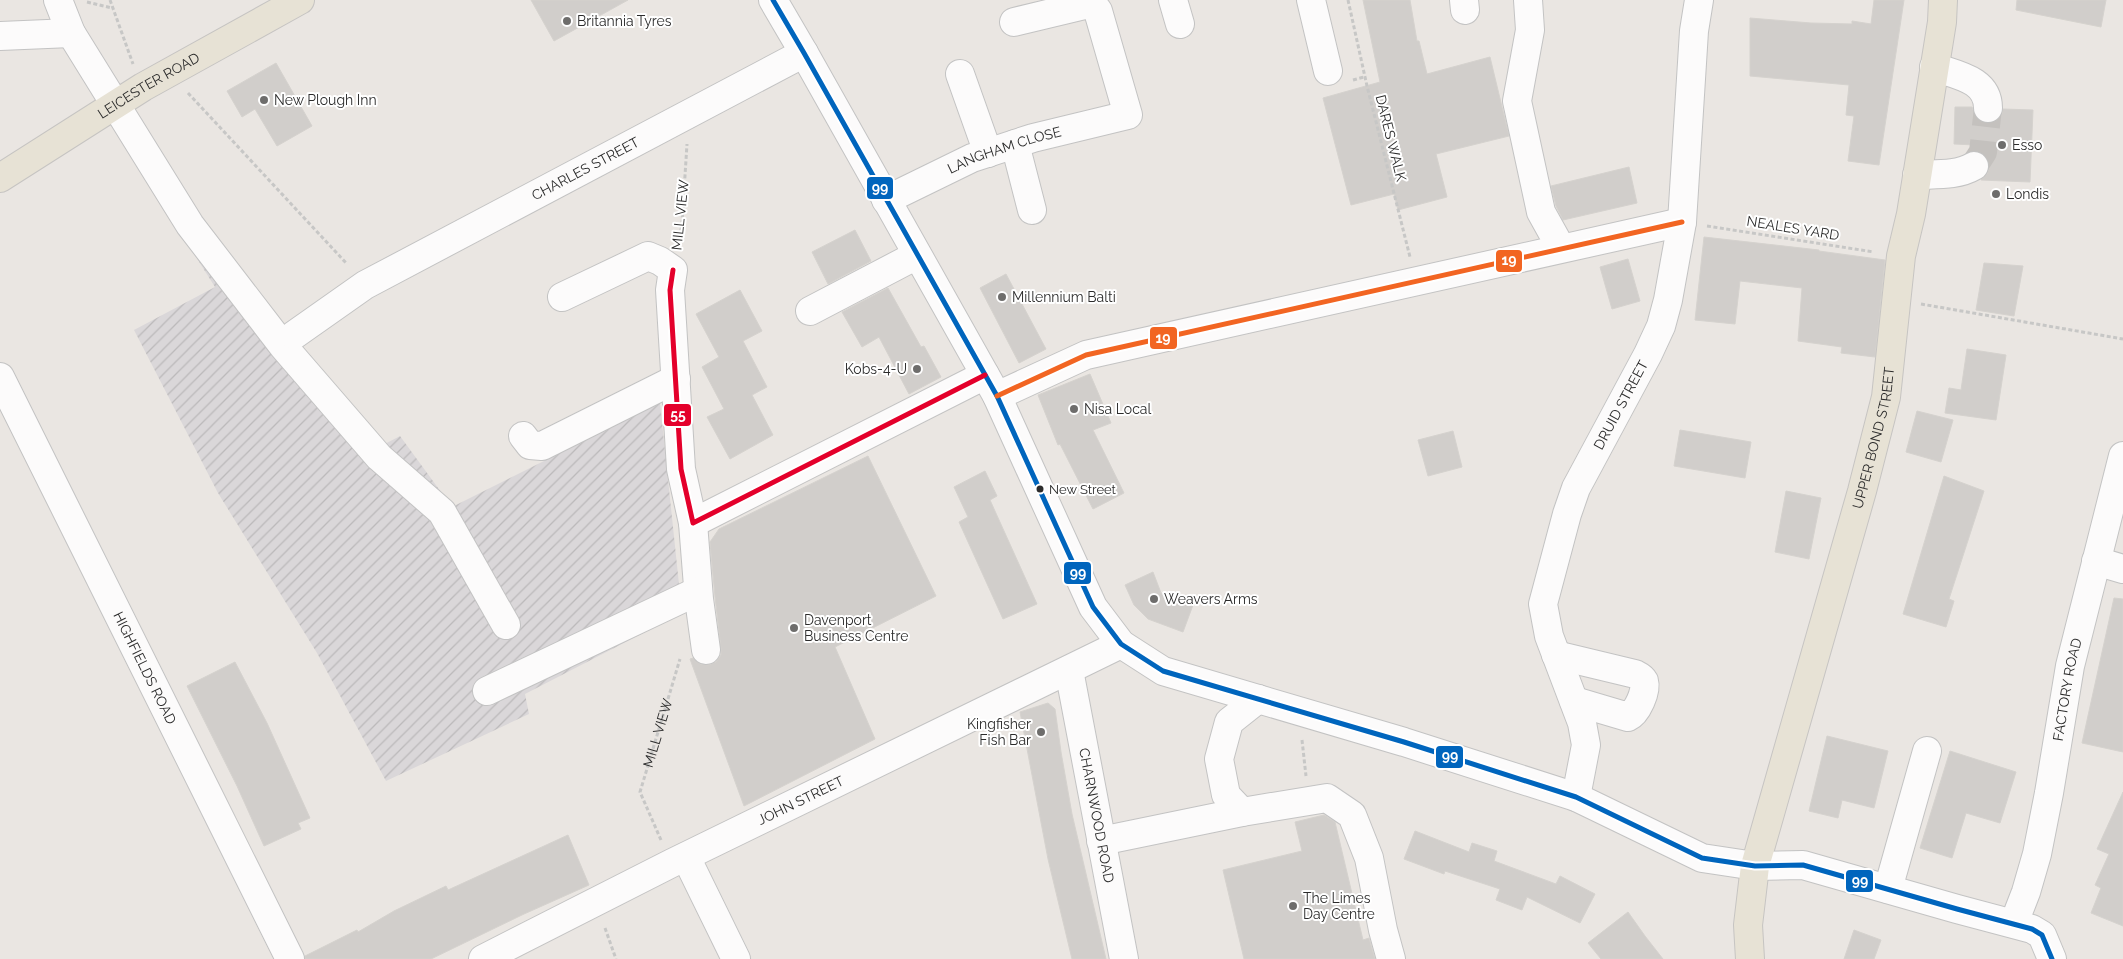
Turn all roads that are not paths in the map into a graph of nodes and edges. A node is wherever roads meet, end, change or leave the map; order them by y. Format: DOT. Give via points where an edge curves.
graph roads {
  1 [pos="58,0"];
  2 [pos="300,0"];
  3 [pos="773,0"];
  4 [pos="1311,0"];
  5 [pos="1528,0"];
  6 [pos="1699,0"];
  7 [pos="1943,0"];
  8 [pos="1014,22"];
  9 [pos="71,33"];
  10 [pos="0,36"];
  11 [pos="804,53"];
  12 [pos="1934,67"];
  13 [pos="1328,70"];
  14 [pos="960,74"];
  15 [pos="117,104"];
  16 [pos="1988,108"];
  17 [pos="1015,144"];
  18 [pos="988,153"];
  19 [pos="1974,166"];
  20 [pos="1917,175"];
  21 [pos="0,178"];
  22 [pos="886,200"];
  23 [pos="1032,210"];
  24 [pos="1682,222"];
  25 [pos="1560,248"];
  26 [pos="916,255"];
  27 [pos="562,298"];
  28 [pos="810,311"];
  29 [pos="294,335"];
  30 [pos="0,377"];
  31 [pos="676,379"];
  32 [pos="991,386"];
  33 [pos="523,436"];
  34 [pos="2123,456"];
  35 [pos="693,523"];
  36 [pos="2096,561"];
  37 [pos="2123,569"];
  38 [pos="698,591"];
  39 [pos="506,625"];
  40 [pos="1121,644"];
  41 [pos="694,652"];
  42 [pos="1556,655"];
  43 [pos="1069,670"];
  44 [pos="487,691"];
  45 [pos="1258,699"];
  46 [pos="1574,701"];
  47 [pos="1927,752"];
  48 [pos="1576,797"];
  49 [pos="1242,812"];
  50 [pos="1101,841"];
  51 [pos="679,860"];
  52 [pos="1755,866"];
  53 [pos="1888,890"];
  54 [pos="2014,923"];
  55 [pos="524,950"];
  56 [pos="290,959"];
  57 [pos="483,959"];
  58 [pos="736,959"];
  59 [pos="1124,959"];
  60 [pos="1391,959"];
  61 [pos="1750,959"];
  62 [pos="2052,959"];
  1 -- 9 [label="street"];
  2 -- 15 [label="main road, LEICESTER ROAD"];
  3 -- 11 [label="street"];
  4 -- 13 [label="street"];
  5 -- 25 [label="street" via="1530,30 1517,101 1541,212"];
  6 -- 24 [label="street, DRUID STREET" via="1694,31"];
  7 -- 12 [label="main road, UPPER BOND STREET"];
  8 -- 17 [label="street, LANGHAM CLOSE" via="1091,4 1098,11 1128,114"];
  9 -- 10 [label="street"];
  9 -- 15 [label="street"];
  11 -- 22 [label="street"];
  11 -- 29 [label="street, CHARLES STREET" via="365,284"];
  12 -- 16 [label="street" via="1980,86"];
  12 -- 20 [label="main road, UPPER BOND STREET"];
  14 -- 18 [label="street"];
  15 -- 21 [label="main road, LEICESTER ROAD"];
  15 -- 39 [label="street" via="190,225 284,346 379,457 442,512"];
  17 -- 18 [label="street, LANGHAM CLOSE"];
  17 -- 23 [label="street"];
  18 -- 22 [label="street, LANGHAM CLOSE"];
  19 -- 20 [label="street" via="1949,174"];
  20 -- 52 [label="main road, UPPER BOND STREET" via="1901,256 1886,397"];
  22 -- 26 [label="street"];
  24 -- 25 [label="street"];
  24 -- 42 [label="street, DRUID STREET" via="1661,326 1627,396 1588,462 1567,514 1543,604"];
  25 -- 32 [label="street" via="1086,355"];
  26 -- 28 [label="street"];
  26 -- 32 [label="street"];
  27 -- 31 [label="street, MILL VIEW" via="648,256 673,270 670,290"];
  30 -- 56 [label="street, HIGHFIELDS ROAD"];
  31 -- 33 [label="street" via="542,446 530,445"];
  31 -- 35 [label="street, MILL VIEW" via="681,469"];
  32 -- 35 [label="street"];
  32 -- 40 [label="street" via="1093,607"];
  34 -- 36 [label="street, FACTORY ROAD"];
  35 -- 38 [label="street, MILL VIEW"];
  36 -- 37 [label="street"];
  36 -- 54 [label="street, FACTORY ROAD" via="2070,666 2036,854"];
  38 -- 41 [label="street, MILL VIEW"];
  38 -- 44 [label="street"];
  40 -- 43 [label="street, JOHN STREET"];
  40 -- 45 [label="street" via="1163,671"];
  42 -- 46 [label="street, DRUID STREET"];
  42 -- 46 [label="street" via="1635,674 1644,681 1636,712 1628,717"];
  43 -- 50 [label="street, CHARNWOOD ROAD"];
  43 -- 51 [label="street, JOHN STREET"];
  45 -- 48 [label="street"];
  45 -- 49 [label="street" via="1229,722 1219,759 1226,795"];
  46 -- 48 [label="street, DRUID STREET" via="1586,745"];
  47 -- 53 [label="street"];
  48 -- 52 [label="street" via="1702,858"];
  49 -- 50 [label="street"];
  49 -- 60 [label="street" via="1327,798 1352,815 1369,858"];
  50 -- 59 [label="street, CHARNWOOD ROAD"];
  51 -- 55 [label="street, JOHN STREET" via="596,901"];
  51 -- 58 [label="street"];
  52 -- 53 [label="street" via="1803,865"];
  52 -- 61 [label="main road, UPPER BOND STREET" via="1748,925"];
  53 -- 54 [label="street"];
  54 -- 62 [label="street" via="2042,935"];
  55 -- 57 [label="street, JOHN STREET"];
}
